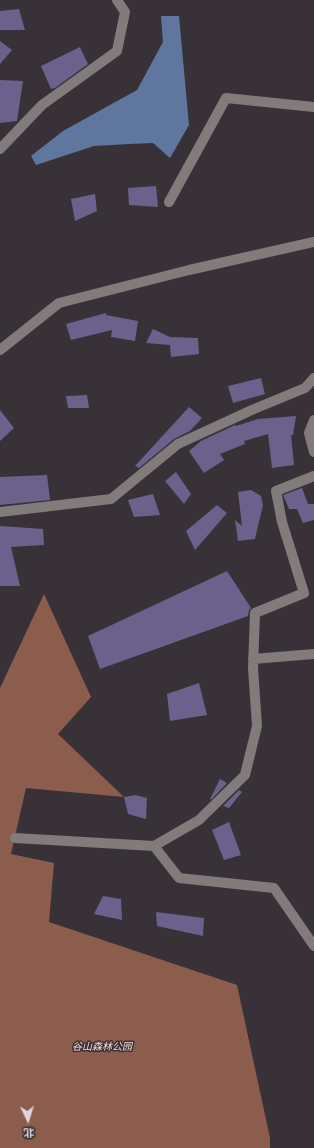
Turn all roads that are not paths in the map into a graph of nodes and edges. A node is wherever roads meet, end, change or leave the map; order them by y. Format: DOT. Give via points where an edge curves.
graph roads {
  1 [pos="117,0"];
  2 [pos="314,107"];
  3 [pos="0,149"];
  4 [pos="169,202"];
  5 [pos="314,242"];
  6 [pos="0,350"];
  7 [pos="314,378"];
  8 [pos="314,420"];
  9 [pos="314,452"];
  10 [pos="314,476"];
  11 [pos="0,512"];
  12 [pos="314,654"];
  13 [pos="253,659"];
  14 [pos="15,838"];
  15 [pos="154,846"];
  16 [pos="314,946"];
  1 -- 3 [label="street" via="125,12 117,52 42,105"];
  2 -- 4 [label="street" via="226,98"];
  5 -- 6 [label="street" via="59,303"];
  7 -- 11 [label="street" via="305,388 178,444 111,500"];
  8 -- 9 [label="street" via="309,433"];
  10 -- 13 [label="street" via="276,491 282,522 304,593 255,613"];
  12 -- 13 [label="street"];
  13 -- 15 [label="street" via="257,726 245,775 199,820"];
  14 -- 15 [label="street"];
  15 -- 16 [label="street" via="179,878 274,888"];
}
